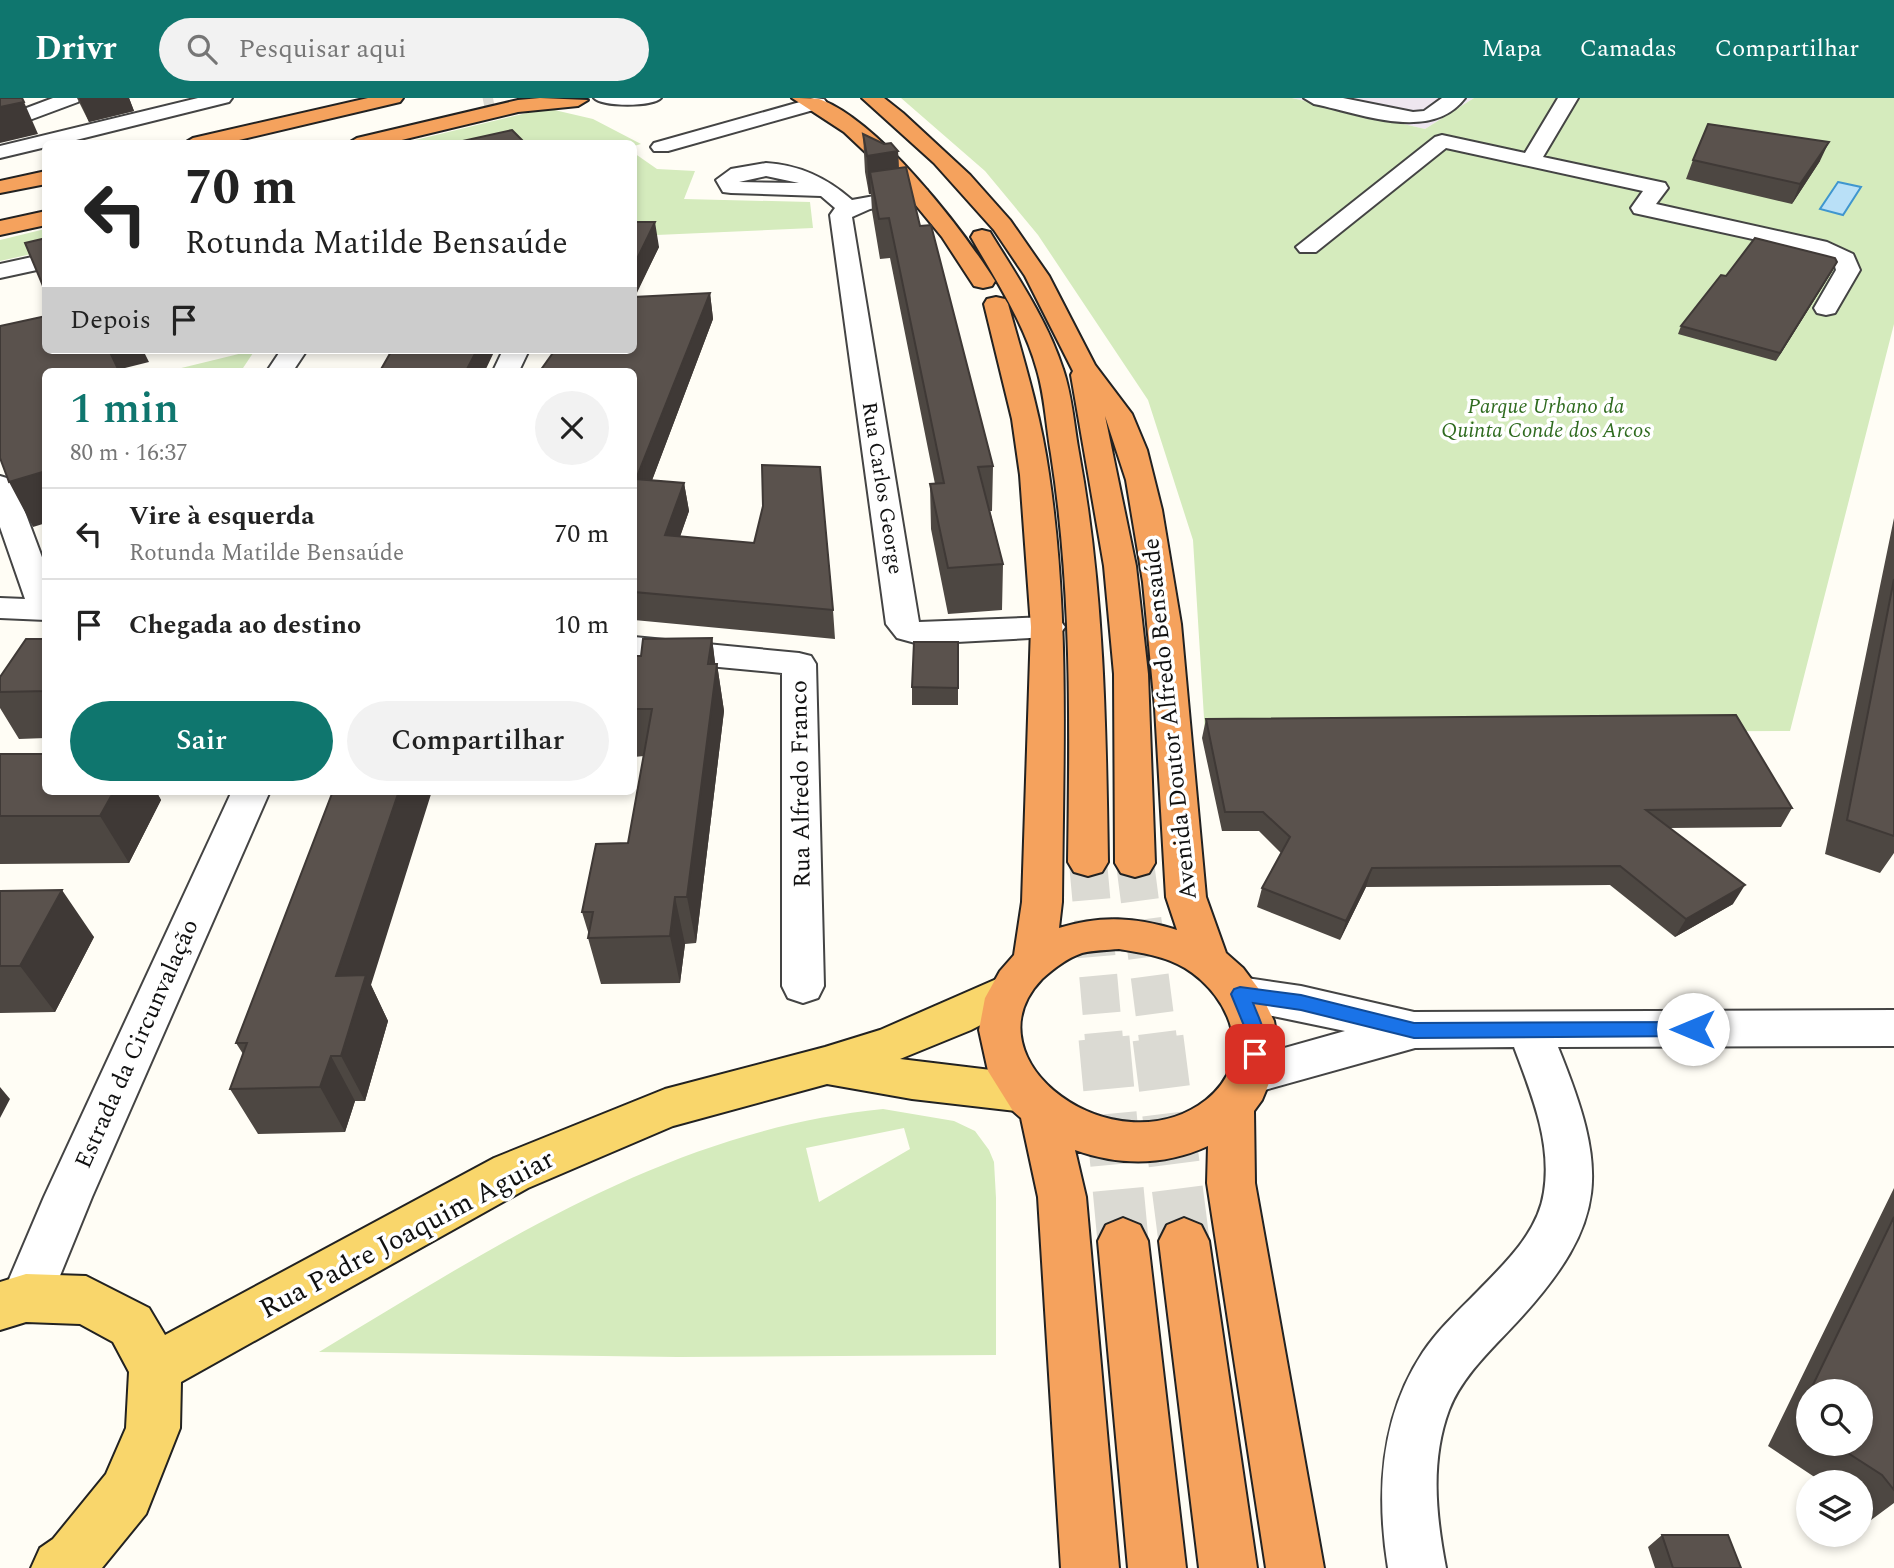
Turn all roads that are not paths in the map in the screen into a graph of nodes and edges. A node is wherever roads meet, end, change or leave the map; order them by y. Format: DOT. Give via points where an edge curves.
graph roads {
  1 [pos="71,98"];
  2 [pos="222,98"];
  3 [pos="604,98"];
  4 [pos="651,98"];
  5 [pos="776,98"];
  6 [pos="842,98"];
  7 [pos="872,98"];
  8 [pos="1314,98"];
  9 [pos="1423,98"];
  10 [pos="1455,98"];
  11 [pos="1568,98"];
  12 [pos="579,99"];
  13 [pos="483,100"];
  14 [pos="392,101"];
  15 [pos="810,101"];
  16 [pos="1351,102"];
  17 [pos="1396,117"];
  18 [pos="0,125"];
  19 [pos="349,139"];
  20 [pos="49,140"];
  21 [pos="212,140"];
  22 [pos="264,140"];
  23 [pos="42,142"];
  24 [pos="661,147"];
  25 [pos="0,152"];
  26 [pos="1531,160"];
  27 [pos="42,178"];
  28 [pos="0,187"];
  29 [pos="1657,188"];
  30 [pos="42,192"];
  31 [pos="931,192"];
  32 [pos="1681,193"];
  33 [pos="0,201"];
  34 [pos="42,205"];
  35 [pos="0,215"];
  36 [pos="42,219"];
  37 [pos="0,228"];
  38 [pos="1308,247"];
  39 [pos="42,262"];
  40 [pos="0,271"];
  41 [pos="996,304"];
  42 [pos="1826,308"];
  43 [pos="1082,365"];
  44 [pos="1058,418"];
  45 [pos="0,485"];
  46 [pos="42,602"];
  47 [pos="0,608"];
  48 [pos="42,610"];
  49 [pos="1048,627"];
  50 [pos="637,648"];
  51 [pos="249,795"];
  52 [pos="1087,862"];
  53 [pos="1135,863"];
  54 [pos="1208,962"];
  55 [pos="1021,975"];
  56 [pos="803,986"];
  57 [pos="1240,994"];
  58 [pos="1894,1028"];
  59 [pos="1414,1030"];
  60 [pos="1529,1030"];
  61 [pos="825,1066"];
  62 [pos="1242,1092"];
  63 [pos="1033,1101"];
  64 [pos="1123,1241"];
  65 [pos="1184,1241"];
  66 [pos="13,1302"];
  67 [pos="155,1368"];
  68 [pos="60,1568"];
  69 [pos="1090,1568"];
  70 [pos="1157,1568"];
  71 [pos="1228,1568"];
  72 [pos="1295,1568"];
  73 [pos="1417,1568"];
  1 -- 18 [label="street"];
  2 -- 20 [label="street"];
  3 -- 4 [label="street"];
  5 -- 15 [label="street"];
  6 -- 31 [label="highway" via="888,135"];
  7 -- 43 [label="highway, Avenida Doutor Alfredo Bensaúde" via="972,187 1013,238"];
  8 -- 16 [label="street"];
  9 -- 17 [label="street"];
  10 -- 17 [label="street" via="1429,116"];
  11 -- 26 [label="street"];
  12 -- 19 [label="highway" via="518,106"];
  13 -- 19 [label="highway"];
  14 -- 21 [label="highway"];
  14 -- 22 [label="highway"];
  15 -- 24 [label="street"];
  15 -- 31 [label="highway"];
  16 -- 17 [label="street"];
  23 -- 25 [label="street"];
  26 -- 29 [label="street"];
  26 -- 38 [label="street" via="1442,141"];
  27 -- 28 [label="highway"];
  29 -- 32 [label="street"];
  29 -- 42 [label="street" via="1642,208 1819,247 1845,259 1848,270"];
  30 -- 33 [label="highway"];
  31 -- 41 [label="highway"];
  31 -- 44 [label="highway" via="981,236 1024,307 1050,371"];
  31 -- 49 [label="street, Rua Carlos George" via="838,199 903,624 919,634"];
  34 -- 35 [label="highway"];
  36 -- 37 [label="highway"];
  39 -- 40 [label="street"];
  41 -- 44 [label="highway"];
  41 -- 49 [label="highway" via="1026,419"];
  43 -- 53 [label="highway, Avenida Doutor Alfredo Bensaúde" via="1120,566 1131,674"];
  43 -- 54 [label="highway, Avenida Doutor Alfredo Bensaúde" via="1122,420 1140,476 1162,595 1186,897"];
  44 -- 52 [label="highway" via="1082,568 1088,673"];
  45 -- 46 [label="street"];
  47 -- 48 [label="street"];
  49 -- 55 [label="highway" via="1042,902"];
  50 -- 56 [label="street, Rua Alfredo Franco" via="799,664"];
  51 -- 66 [label="street, Estrada da Circunvalação" via="68,1197"];
  54 -- 55 [label="highway" via="1166,941 1119,933 1073,940"];
  54 -- 57 [label="highway"];
  55 -- 61 [label="main road, Rua Padre Joaquim Aguiar" via="939,1026"];
  55 -- 63 [label="highway" via="999,1024 1004,1059"];
  57 -- 59 [label="street" via="1301,1003"];
  57 -- 62 [label="highway" via="1256,1033"];
  58 -- 60 [label="street"];
  59 -- 60 [label="street"];
  59 -- 62 [label="street"];
  60 -- 73 [label="street" via="1562,1119 1568,1192 1553,1238 1540,1259 1453,1357 1423,1408 1408,1475"];
  61 -- 63 [label="main road, Rua Padre Joaquim Aguiar"];
  61 -- 67 [label="main road, Rua Padre Joaquim Aguiar" via="664,1109 511,1173"];
  62 -- 63 [label="highway" via="1191,1135 1140,1144 1087,1135"];
  62 -- 72 [label="highway" via="1231,1183"];
  63 -- 69 [label="highway" via="1062,1197"];
  64 -- 70 [label="highway"];
  65 -- 71 [label="highway"];
  66 -- 67 [label="main road" via="86,1300 131,1325"];
  67 -- 68 [label="main road" via="153,1428 126,1494 73,1559"];
}
